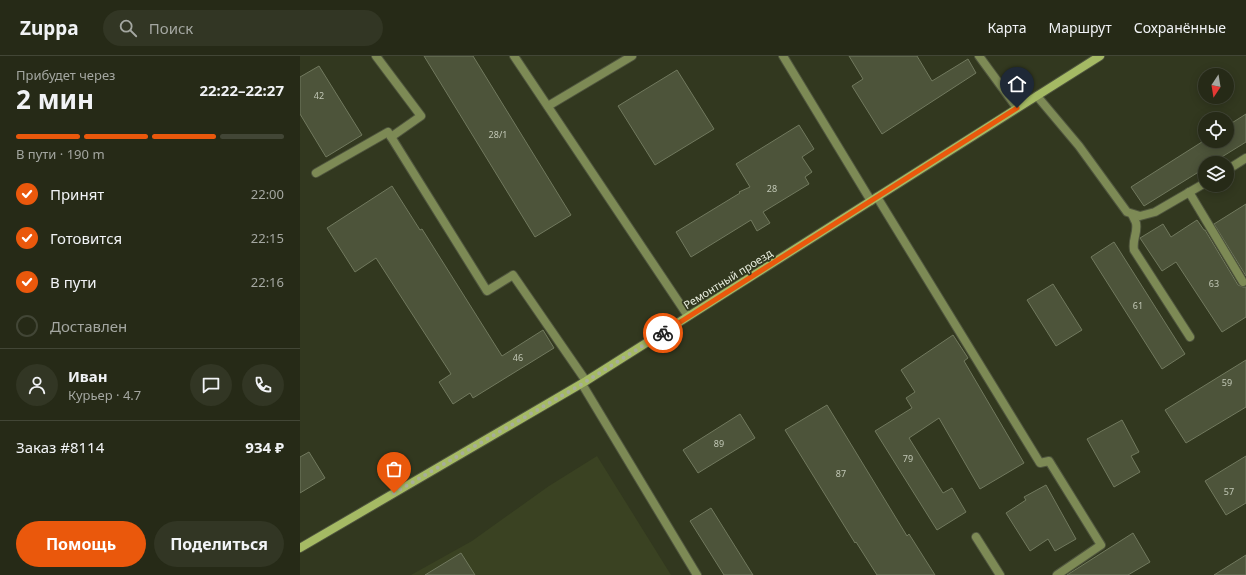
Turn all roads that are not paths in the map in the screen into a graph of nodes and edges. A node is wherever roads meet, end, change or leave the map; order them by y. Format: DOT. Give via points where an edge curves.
graph roads {
  1 [pos="376,56"];
  2 [pos="514,56"];
  3 [pos="632,56"];
  4 [pos="783,56"];
  5 [pos="979,56"];
  6 [pos="1100,56"];
  7 [pos="1037,96"];
  8 [pos="548,106"];
  9 [pos="1017,108"];
  10 [pos="391,137"];
  11 [pos="1246,158"];
  12 [pos="1234,166"];
  13 [pos="316,173"];
  14 [pos="1198,187"];
  15 [pos="1189,192"];
  16 [pos="874,199"];
  17 [pos="1132,214"];
  18 [pos="1243,282"];
  19 [pos="688,316"];
  20 [pos="1190,337"];
  21 [pos="584,382"];
  22 [pos="976,537"];
  23 [pos="300,548"];
  24 [pos="697,575"];
  25 [pos="1000,575"];
  26 [pos="1057,575"];
  1 -- 10 [label="street" via="421,116"];
  2 -- 8 [label="street"];
  3 -- 8 [label="street"];
  4 -- 16 [label="street"];
  5 -- 9 [label="street"];
  6 -- 7 [label="street, Ремонтный проезд"];
  7 -- 9 [label="street, Ремонтный проезд"];
  7 -- 17 [label="street" via="1079,146 1127,212"];
  8 -- 19 [label="street"];
  9 -- 16 [label="street, Ремонтный проезд"];
  10 -- 13 [label="street" via="388,132"];
  10 -- 21 [label="street" via="487,291 513,275"];
  11 -- 12 [label="street"];
  14 -- 15 [label="street"];
  15 -- 17 [label="street" via="1155,212 1140,216"];
  15 -- 18 [label="street"];
  16 -- 19 [label="street, Ремонтный проезд"];
  16 -- 26 [label="street" via="1040,463 1049,462 1101,545"];
  17 -- 20 [label="street" via="1136,224 1134,250"];
  19 -- 21 [label="street, Ремонтный проезд"];
  21 -- 23 [label="street, Ремонтный проезд"];
  21 -- 24 [label="street"];
  22 -- 25 [label="street"];
}
